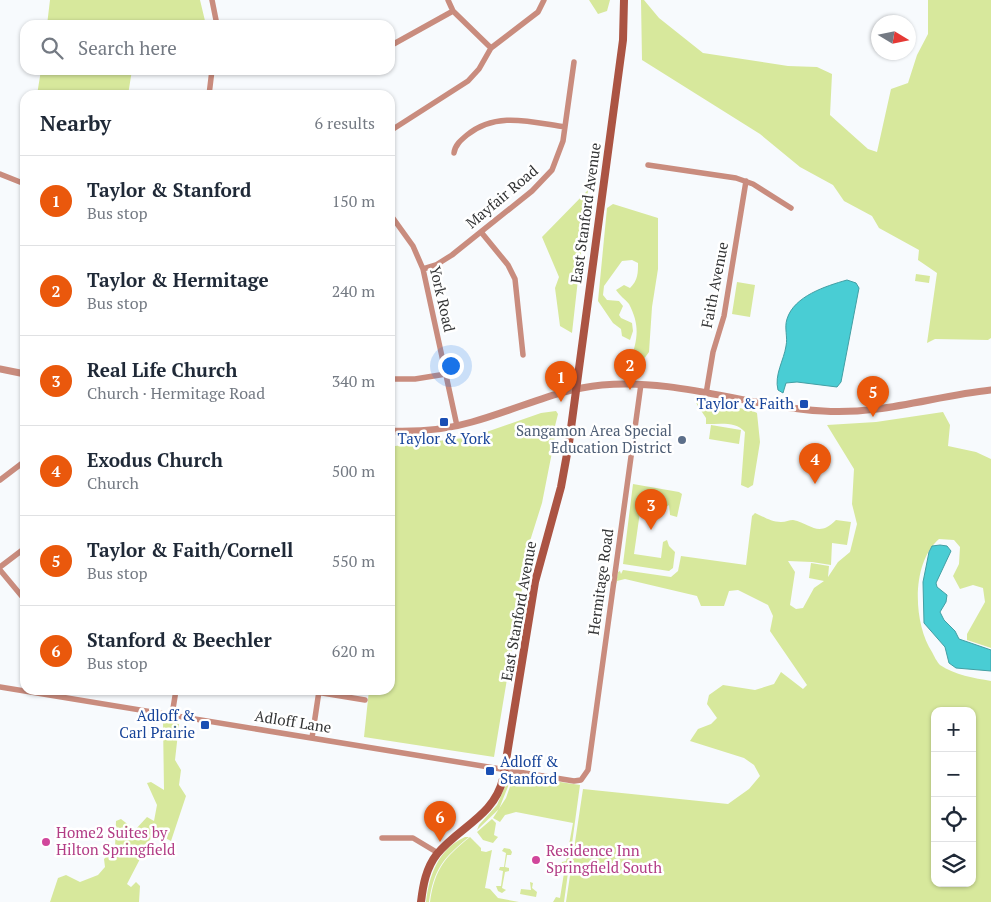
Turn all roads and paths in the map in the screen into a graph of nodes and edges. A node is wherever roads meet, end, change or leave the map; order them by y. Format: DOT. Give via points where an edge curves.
graph roads {
  1 [pos="212,0"];
  2 [pos="448,0"];
  3 [pos="544,0"];
  4 [pos="624,0"];
  5 [pos="453,11"];
  6 [pos="216,20"];
  7 [pos="395,43"];
  8 [pos="491,48"];
  9 [pos="574,62"];
  10 [pos="211,75"];
  11 [pos="209,90"];
  12 [pos="565,127"];
  13 [pos="395,129"];
  14 [pos="454,153"];
  15 [pos="648,166"];
  16 [pos="0,174"];
  17 [pos="20,182"];
  18 [pos="746,182"];
  19 [pos="791,208"];
  20 [pos="395,221"];
  21 [pos="481,232"];
  22 [pos="424,269"];
  23 [pos="523,355"];
  24 [pos="0,369"];
  25 [pos="20,373"];
  26 [pos="446,374"];
  27 [pos="395,379"];
  28 [pos="641,384"];
  29 [pos="576,389"];
  30 [pos="991,390"];
  31 [pos="706,394"];
  32 [pos="457,426"];
  33 [pos="395,431"];
  34 [pos="20,465"];
  35 [pos="0,480"];
  36 [pos="20,552"];
  37 [pos="0,569"];
  38 [pos="20,594"];
  39 [pos="0,687"];
  40 [pos="20,690"];
  41 [pos="49,695"];
  42 [pos="175,695"];
  43 [pos="318,695"];
  44 [pos="339,695"];
  45 [pos="365,700"];
  46 [pos="172,715"];
  47 [pos="312,738"];
  48 [pos="505,769"];
  49 [pos="581,780"];
  50 [pos="382,838"];
  51 [pos="438,854"];
  52 [pos="421,902"];
  1 -- 6 [label="street"];
  2 -- 5 [label="street"];
  3 -- 8 [label="street" via="538,12"];
  4 -- 29 [label="main road, East Stanford Avenue" via="623,40"];
  5 -- 7 [label="street"];
  5 -- 8 [label="street"];
  8 -- 13 [label="street" via="468,81"];
  9 -- 12 [label="street, Mayfair Road"];
  10 -- 11 [label="street"];
  12 -- 14 [label="street" via="513,120 494,121 479,126 463,138"];
  12 -- 21 [label="street, Mayfair Road" via="560,153 549,174"];
  15 -- 18 [label="street" via="727,176"];
  16 -- 17 [label="street"];
  18 -- 19 [label="street"];
  18 -- 31 [label="street, Faith Avenue" via="724,316 713,352"];
  20 -- 22 [label="street, York Road" via="413,246"];
  21 -- 22 [label="street, Mayfair Road" via="444,261"];
  21 -- 23 [label="street" via="508,265 515,279"];
  22 -- 26 [label="street, York Road"];
  24 -- 25 [label="street"];
  26 -- 27 [label="street"];
  26 -- 32 [label="street, York Road"];
  28 -- 29 [label="street"];
  28 -- 31 [label="street"];
  28 -- 49 [label="street, Hermitage Road" via="588,770"];
  29 -- 32 [label="street"];
  29 -- 48 [label="main road, East Stanford Avenue" via="564,471 535,582"];
  30 -- 31 [label="street" via="894,408 840,412"];
  32 -- 33 [label="street"];
  34 -- 35 [label="street"];
  36 -- 37 [label="street"];
  37 -- 38 [label="street"];
  39 -- 40 [label="street, Adloff Lane"];
  41 -- 46 [label="street, Adloff Lane"];
  42 -- 46 [label="street"];
  43 -- 47 [label="street"];
  44 -- 45 [label="street"];
  46 -- 47 [label="street, Adloff Lane"];
  47 -- 48 [label="street, Adloff Lane"];
  48 -- 49 [label="street, Adloff Lane"];
  48 -- 51 [label="main road, East Stanford Avenue" via="498,794 489,809"];
  50 -- 51 [label="street" via="413,838"];
  51 -- 52 [label="main road, East Stanford Avenue" via="426,875"];
}
